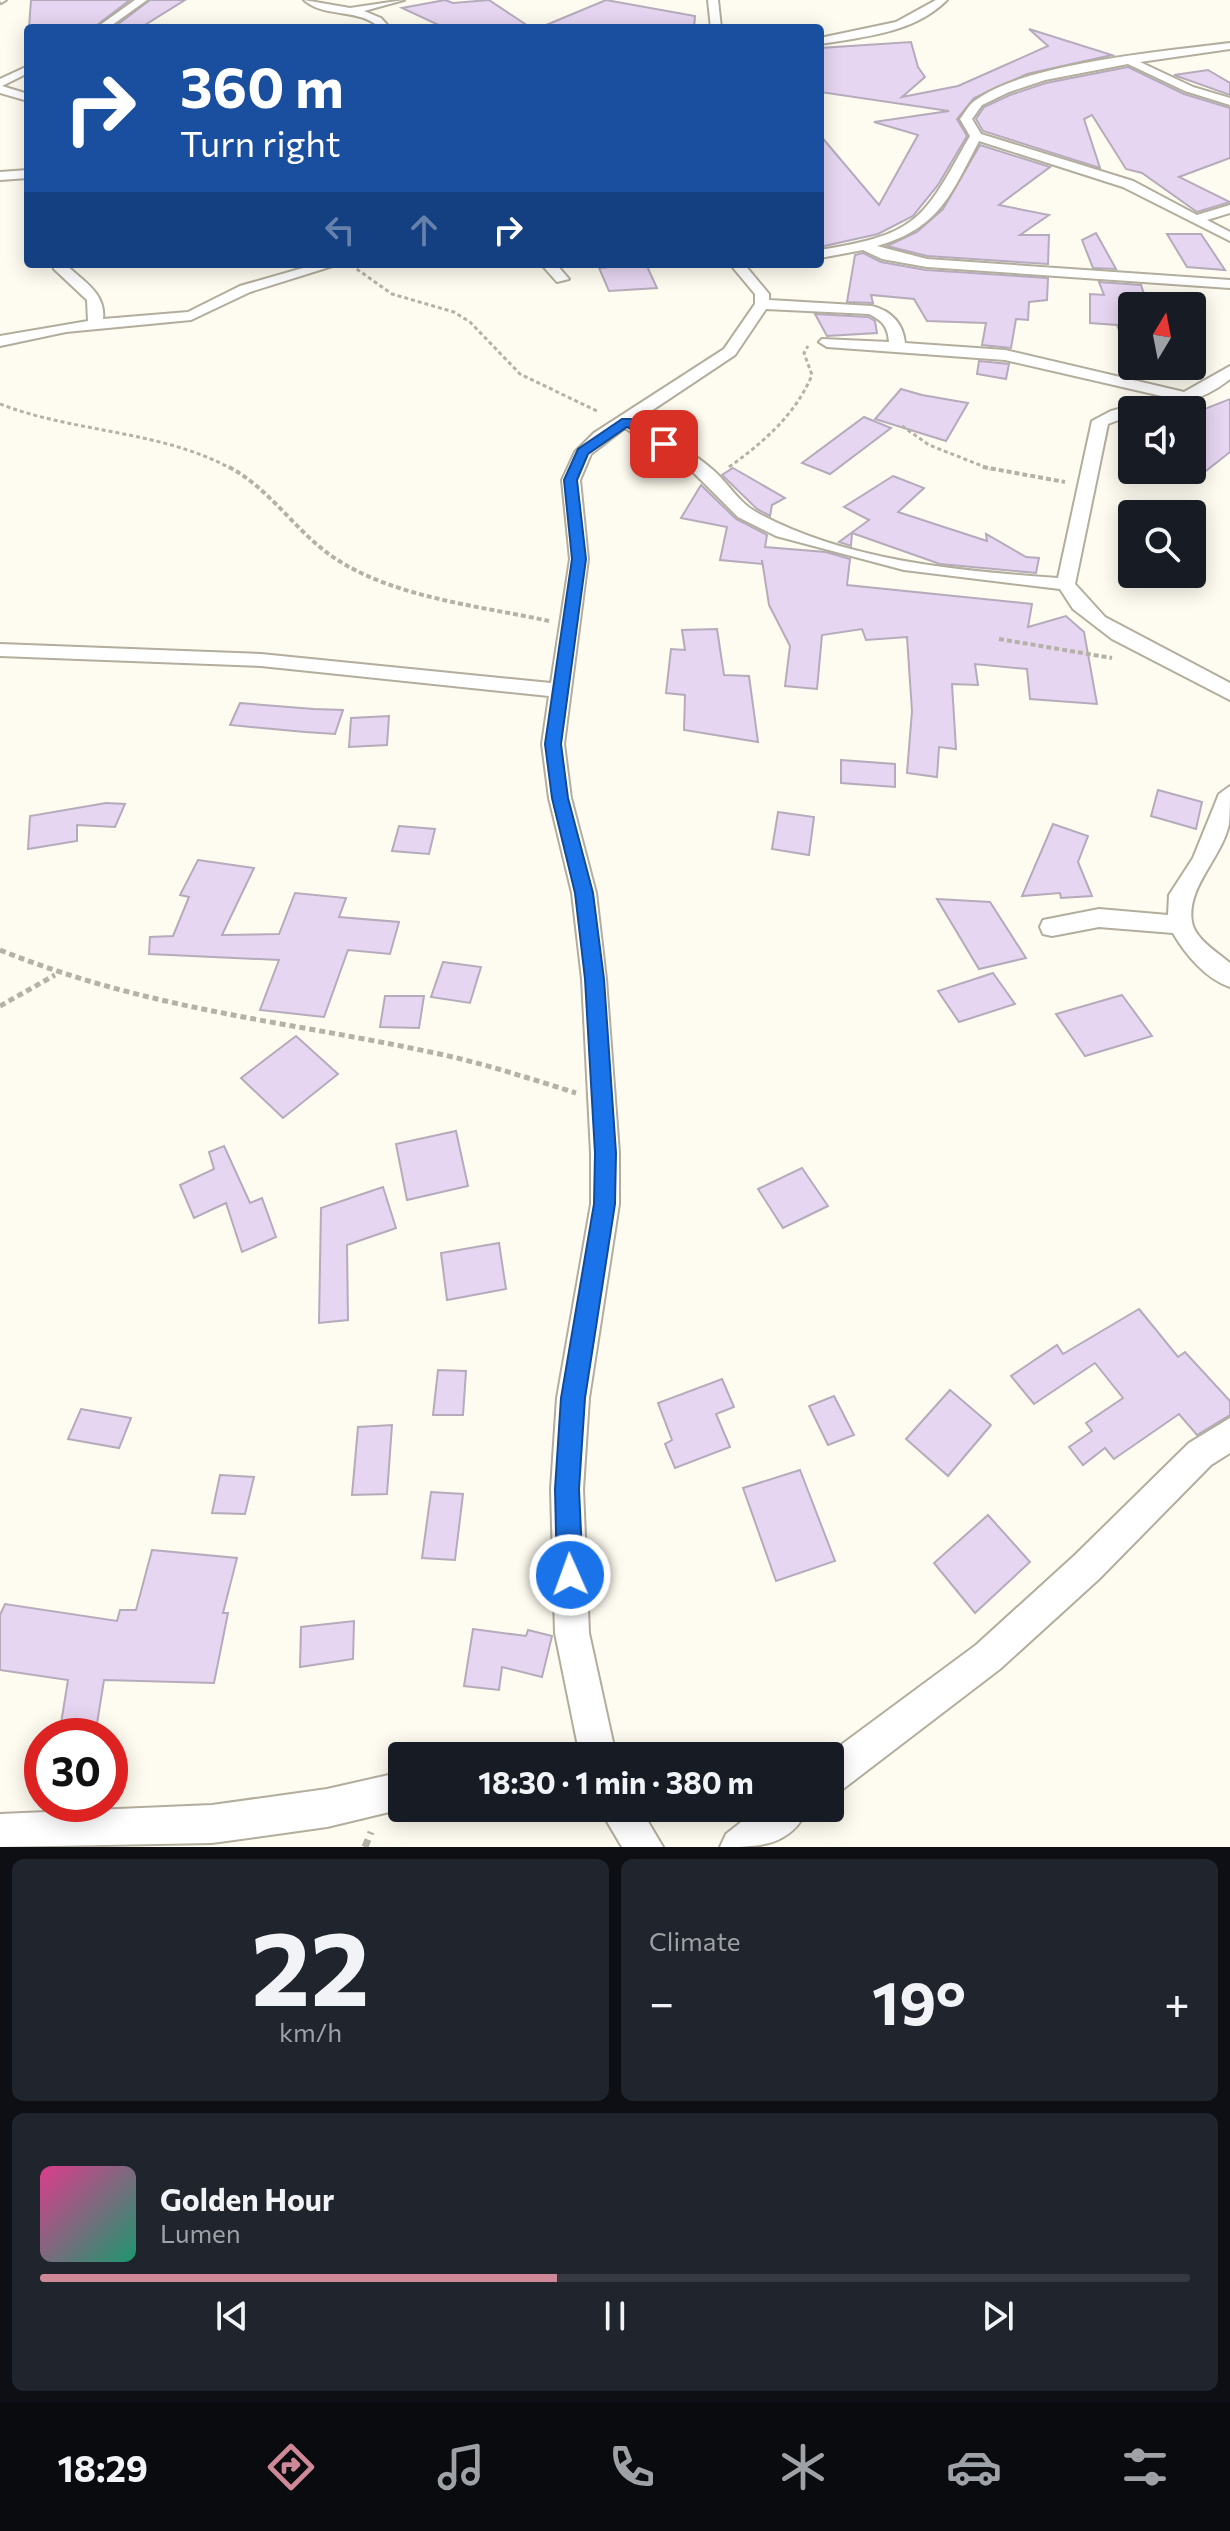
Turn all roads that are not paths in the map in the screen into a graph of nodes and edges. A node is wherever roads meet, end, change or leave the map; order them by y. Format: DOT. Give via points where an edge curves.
graph roads {
  1 [pos="142,0"];
  2 [pos="309,0"];
  3 [pos="399,0"];
  4 [pos="713,0"];
  5 [pos="942,0"];
  6 [pos="349,11"];
  7 [pos="107,24"];
  8 [pos="381,24"];
  9 [pos="716,24"];
  10 [pos="824,40"];
  11 [pos="1230,46"];
  12 [pos="1132,62"];
  13 [pos="0,69"];
  14 [pos="24,71"];
  15 [pos="14,76"];
  16 [pos="0,83"];
  17 [pos="0,89"];
  18 [pos="24,97"];
  19 [pos="1230,102"];
  20 [pos="976,136"];
  21 [pos="24,174"];
  22 [pos="0,176"];
  23 [pos="1230,209"];
  24 [pos="1196,219"];
  25 [pos="1230,237"];
  26 [pos="865,246"];
  27 [pos="824,253"];
  28 [pos="61,268"];
  29 [pos="318,268"];
  30 [pos="552,268"];
  31 [pos="745,268"];
  32 [pos="562,279"];
  33 [pos="1230,286"];
  34 [pos="762,304"];
  35 [pos="95,324"];
  36 [pos="0,341"];
  37 [pos="827,342"];
  38 [pos="897,346"];
  39 [pos="1230,371"];
  40 [pos="1179,396"];
  41 [pos="1193,396"];
  42 [pos="1118,412"];
  43 [pos="624,423"];
  44 [pos="1066,584"];
  45 [pos="0,650"];
  46 [pos="1207,676"];
  47 [pos="1230,679"];
  48 [pos="561,691"];
  49 [pos="1230,693"];
  50 [pos="1230,794"];
  51 [pos="1180,925"];
  52 [pos="1052,927"];
  53 [pos="1230,977"];
  54 [pos="1230,1434"];
  55 [pos="595,1742"];
  56 [pos="844,1765"];
  57 [pos="388,1794"];
  58 [pos="627,1822"];
  59 [pos="771,1822"];
  60 [pos="0,1833"];
  61 [pos="644,1847"];
  62 [pos="739,1847"];
  1 -- 7 [label="street"];
  2 -- 6 [label="street"];
  3 -- 6 [label="street"];
  4 -- 9 [label="street"];
  5 -- 10 [label="street" via="911,22 888,30"];
  6 -- 8 [label="street"];
  11 -- 12 [label="street"];
  12 -- 19 [label="street"];
  12 -- 20 [label="street" via="994,91 968,110 966,119"];
  13 -- 15 [label="street"];
  14 -- 15 [label="street"];
  15 -- 16 [label="street"];
  17 -- 18 [label="street"];
  20 -- 24 [label="street" via="1128,184"];
  20 -- 26 [label="street" via="935,209 913,226"];
  21 -- 22 [label="street"];
  23 -- 24 [label="street"];
  24 -- 25 [label="street"];
  26 -- 27 [label="street"];
  26 -- 33 [label="street" via="927,263"];
  28 -- 35 [label="street" via="94,298"];
  29 -- 35 [label="street" via="245,289 191,316"];
  30 -- 32 [label="street"];
  31 -- 34 [label="street" via="758,286"];
  34 -- 38 [label="street" via="872,310 886,315 895,327"];
  34 -- 43 [label="street" via="730,352"];
  35 -- 36 [label="street"];
  37 -- 38 [label="street"];
  38 -- 40 [label="street" via="1005,355"];
  39 -- 41 [label="street" via="1212,388"];
  42 -- 44 [label="street" via="1100,421"];
  43 -- 44 [label="street" via="712,479 739,510 782,532 889,561"];
  43 -- 48 [label="street" via="583,452 574,465 572,511 579,559"];
  44 -- 46 [label="street" via="1073,599 1102,625"];
  45 -- 48 [label="street" via="261,660"];
  46 -- 47 [label="street"];
  46 -- 49 [label="street"];
  48 -- 55 [label="street" via="555,770 584,893 604,1101 605,1204 573,1398 567,1489 572,1633"];
  50 -- 51 [label="street" via="1204,860 1181,895"];
  51 -- 52 [label="street" via="1096,916"];
  51 -- 53 [label="street" via="1193,946"];
  54 -- 56 [label="street" via="1200,1454 988,1657"];
  57 -- 60 [label="street" via="212,1824"];
  58 -- 61 [label="street"];
  59 -- 62 [label="street"];
}
